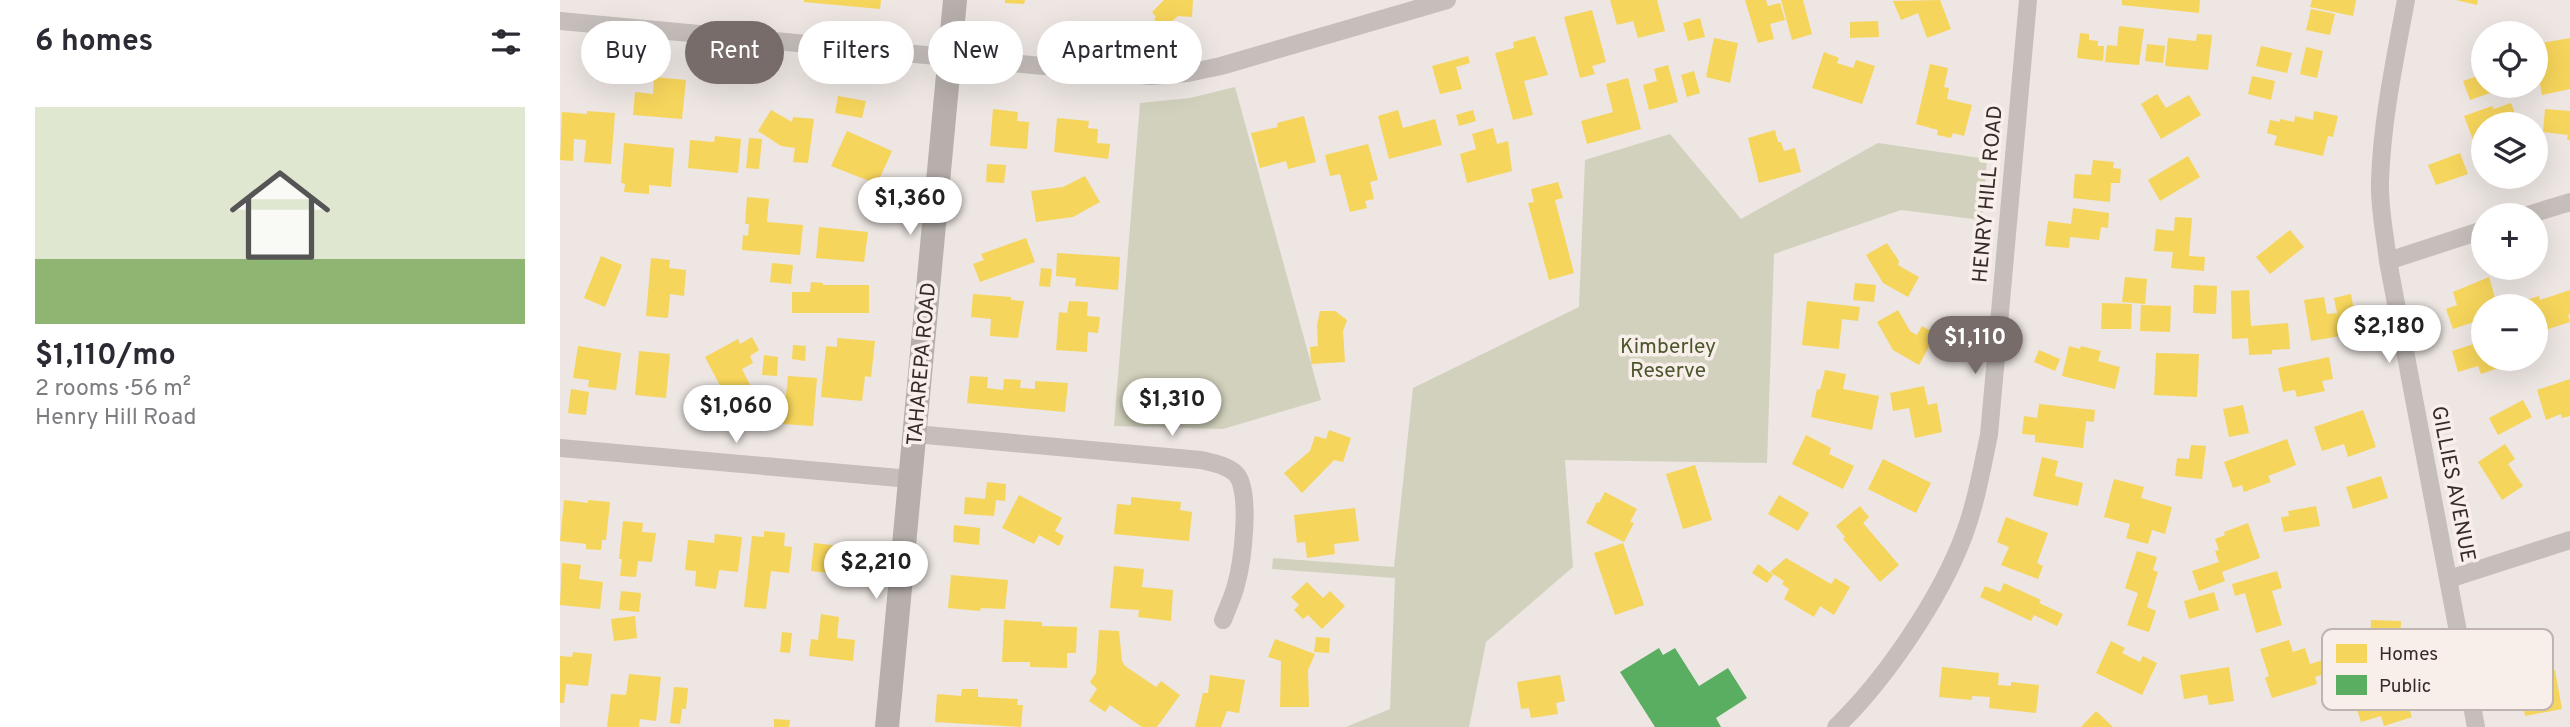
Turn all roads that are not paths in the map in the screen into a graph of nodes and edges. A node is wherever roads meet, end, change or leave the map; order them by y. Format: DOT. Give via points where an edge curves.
graph roads {
  1 [pos="955,0"];
  2 [pos="1447,0"];
  3 [pos="2028,0"];
  4 [pos="2406,0"];
  5 [pos="560,21"];
  6 [pos="953,21"];
  7 [pos="928,55"];
  8 [pos="1023,64"];
  9 [pos="947,84"];
  10 [pos="2570,202"];
  11 [pos="2548,209"];
  12 [pos="2471,234"];
  13 [pos="2388,261"];
  14 [pos="915,434"];
  15 [pos="560,448"];
  16 [pos="910,479"];
  17 [pos="2570,540"];
  18 [pos="2449,579"];
  19 [pos="1223,620"];
  20 [pos="2458,629"];
  21 [pos="887,727"];
  22 [pos="1836,727"];
  1 -- 6 [label="street, TAHAREPA ROAD"];
  2 -- 8 [label="street" via="1188,73 1152,76"];
  3 -- 22 [label="street, HENRY HILL ROAD" via="1989,435 1978,486 1964,535 1943,580 1888,666"];
  4 -- 13 [label="street, GILLIES AVENUE" via="2380,183"];
  5 -- 7 [label="street"];
  9 -- 14 [label="street, TAHAREPA ROAD"];
  10 -- 11 [label="street"];
  12 -- 13 [label="street"];
  13 -- 18 [label="street, GILLIES AVENUE"];
  14 -- 16 [label="street, TAHAREPA ROAD"];
  14 -- 19 [label="street" via="1201,460 1236,474 1246,509 1237,583"];
  15 -- 16 [label="street"];
  16 -- 21 [label="street, TAHAREPA ROAD"];
  17 -- 18 [label="street"];
  18 -- 20 [label="street, GILLIES AVENUE"];
}
